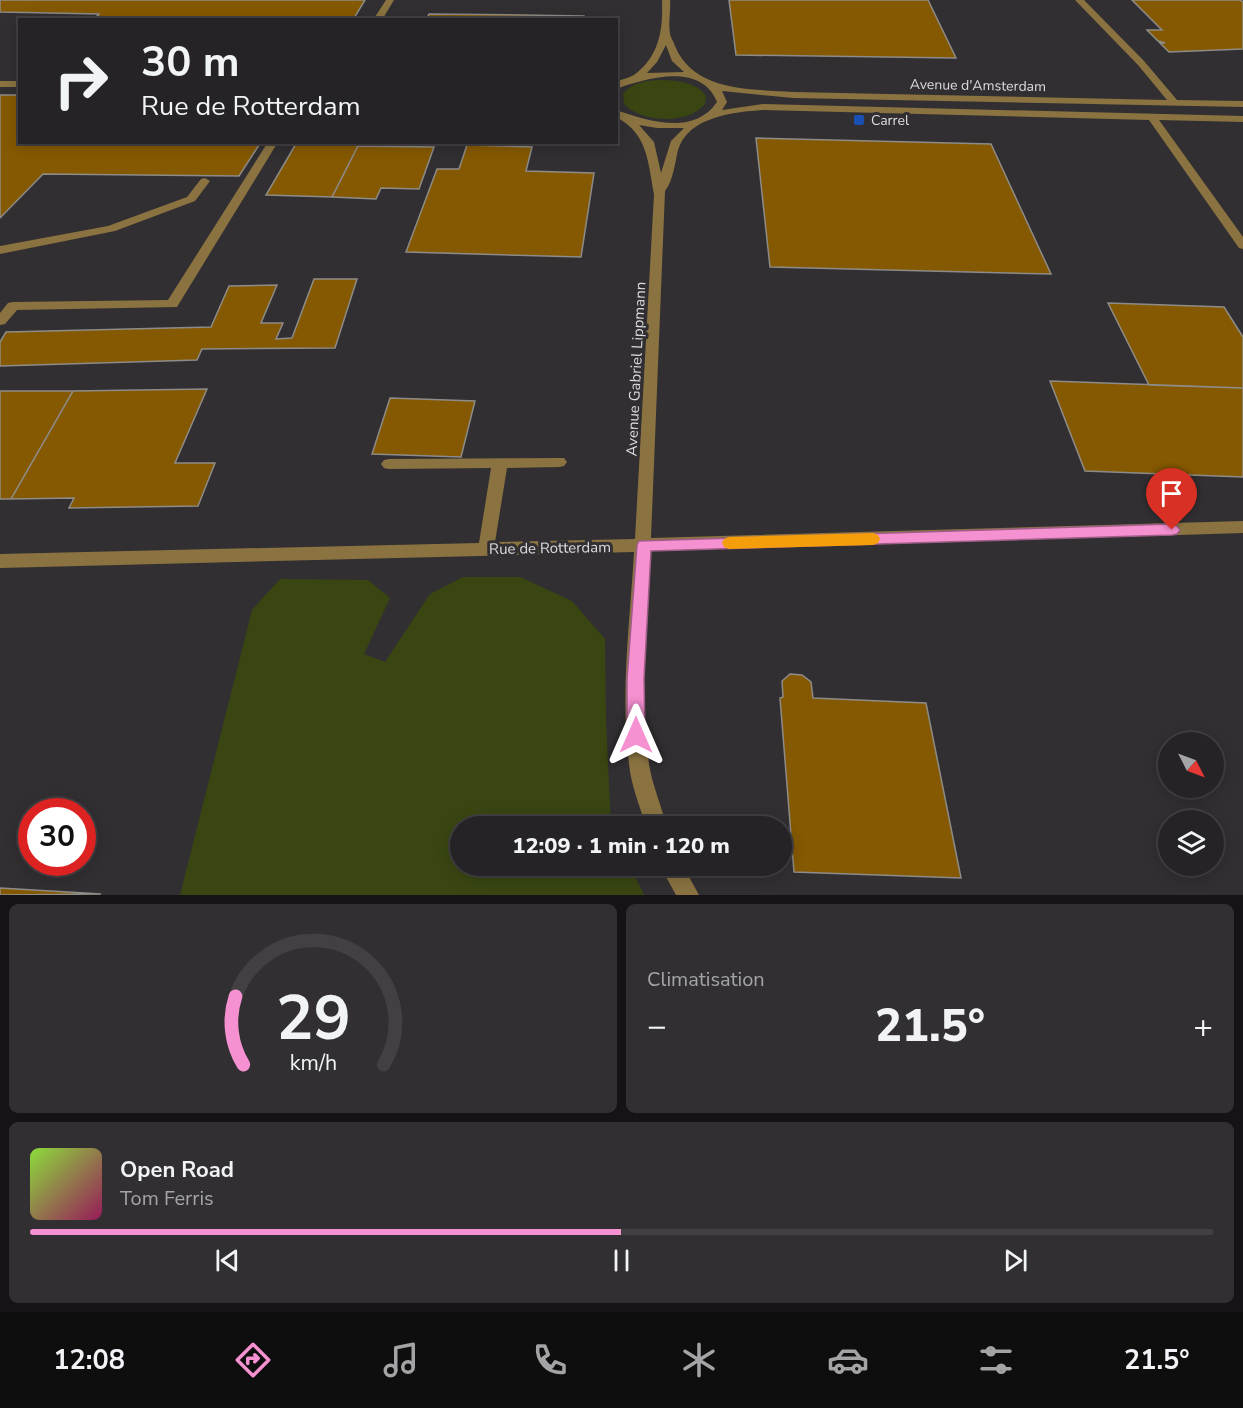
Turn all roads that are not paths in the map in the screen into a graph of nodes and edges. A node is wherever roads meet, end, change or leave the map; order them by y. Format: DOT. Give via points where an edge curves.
graph roads {
  1 [pos="390,0"];
  2 [pos="666,0"];
  3 [pos="1079,0"];
  4 [pos="378,18"];
  5 [pos="666,34"];
  6 [pos="637,77"];
  7 [pos="696,78"];
  8 [pos="0,84"];
  9 [pos="18,84"];
  10 [pos="618,84"];
  11 [pos="712,86"];
  12 [pos="1175,103"];
  13 [pos="1243,104"];
  14 [pos="618,114"];
  15 [pos="712,115"];
  16 [pos="1151,116"];
  17 [pos="1243,119"];
  18 [pos="629,120"];
  19 [pos="697,122"];
  20 [pos="272,144"];
  21 [pos="204,181"];
  22 [pos="660,194"];
  23 [pos="1243,245"];
  24 [pos="0,250"];
  25 [pos="0,321"];
  26 [pos="559,462"];
  27 [pos="500,463"];
  28 [pos="389,464"];
  29 [pos="1243,527"];
  30 [pos="644,545"];
  31 [pos="486,549"];
  32 [pos="0,561"];
  33 [pos="653,816"];
  34 [pos="677,876"];
  35 [pos="688,895"];
  1 -- 4 [label="street"];
  2 -- 5 [label="street"];
  3 -- 12 [label="street"];
  5 -- 6 [label="street" via="656,59"];
  5 -- 7 [label="street" via="677,62"];
  6 -- 7 [label="street" via="666,74"];
  6 -- 10 [label="street"];
  7 -- 11 [label="street, Avenue d'Amsterdam"];
  8 -- 9 [label="street"];
  11 -- 12 [label="street, Avenue d'Amsterdam" via="776,94"];
  11 -- 15 [label="street" via="722,102"];
  12 -- 13 [label="street, Avenue d'Amsterdam"];
  14 -- 18 [label="street"];
  15 -- 16 [label="street, Avenue d'Amsterdam" via="763,107"];
  15 -- 19 [label="street, Avenue d'Amsterdam"];
  16 -- 17 [label="street, Avenue d'Amsterdam"];
  16 -- 23 [label="street"];
  18 -- 19 [label="street" via="662,126"];
  18 -- 22 [label="street, Avenue Gabriel Lippmann" via="649,142"];
  19 -- 22 [label="street, Avenue Gabriel Lippmann" via="676,141"];
  20 -- 25 [label="street" via="172,304 13,306"];
  21 -- 24 [label="street" via="191,199 111,229"];
  22 -- 30 [label="street, Avenue Gabriel Lippmann"];
  26 -- 27 [label="street"];
  27 -- 28 [label="street"];
  27 -- 31 [label="street"];
  29 -- 30 [label="street, Rue de Rotterdam"];
  30 -- 31 [label="street, Rue de Rotterdam"];
  30 -- 33 [label="street, Avenue Gabriel Lippmann" via="636,735 639,767"];
  31 -- 32 [label="street, Rue de Rotterdam"];
  34 -- 35 [label="street"];
}
